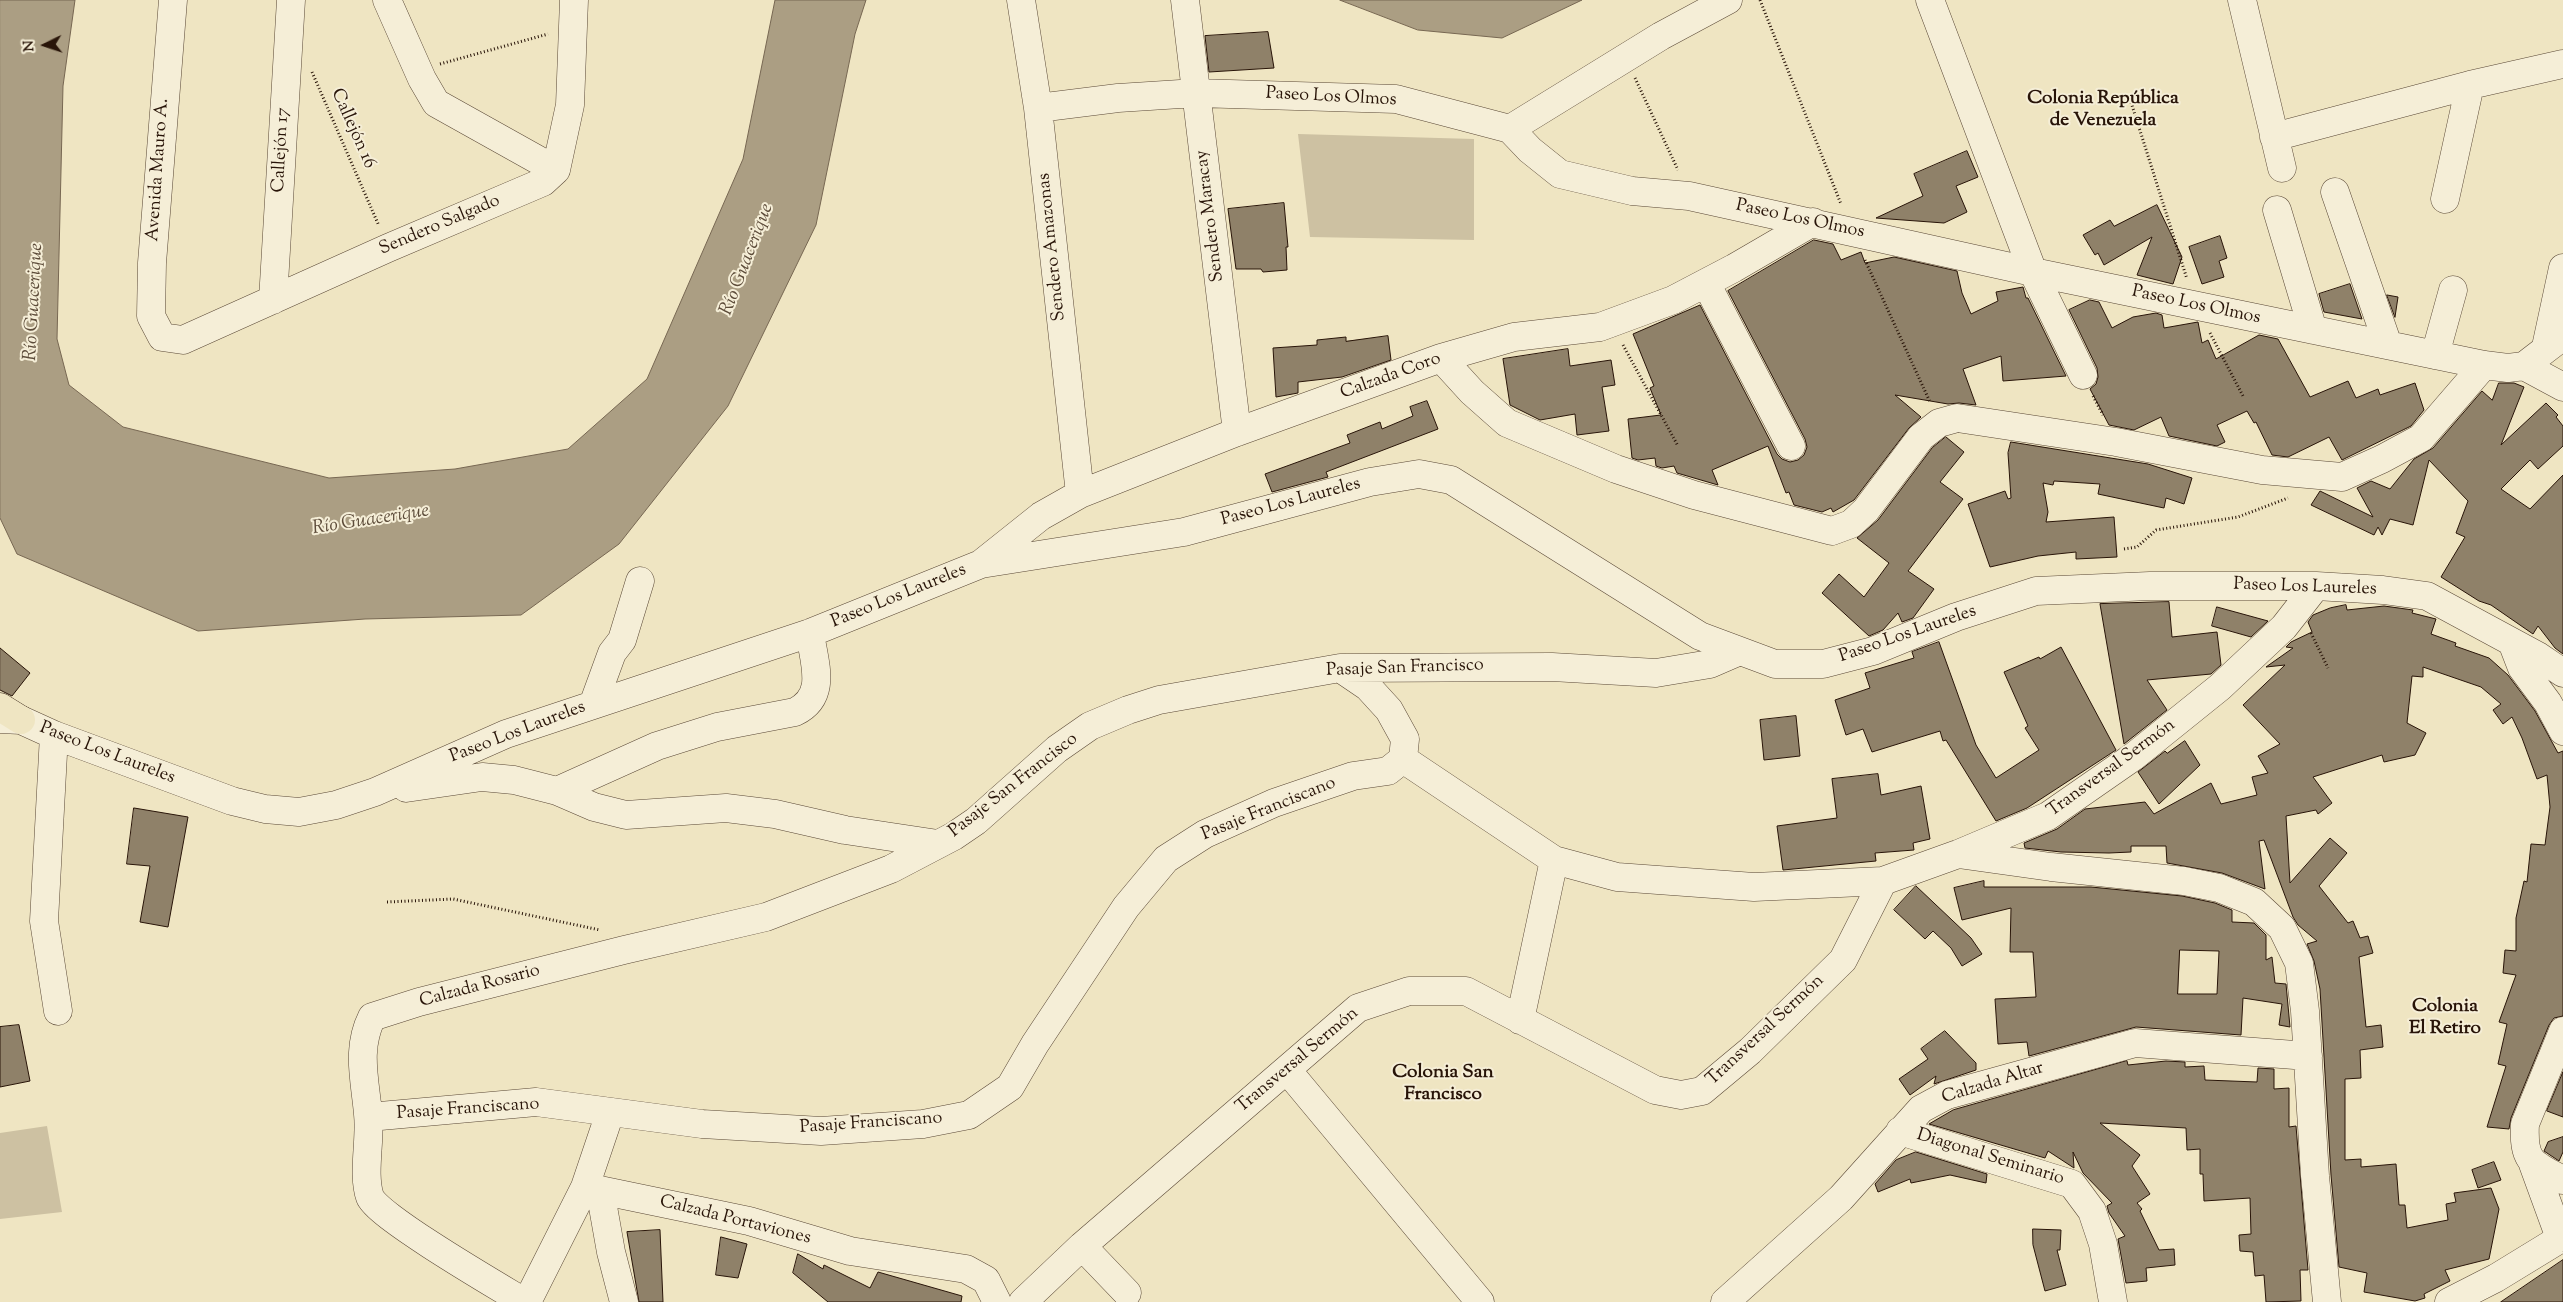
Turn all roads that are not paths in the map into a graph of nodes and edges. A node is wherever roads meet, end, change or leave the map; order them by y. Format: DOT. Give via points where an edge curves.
graph roads {
  1 [pos="173,0"];
  2 [pos="291,0"];
  3 [pos="388,0"];
  4 [pos="574,0"];
  5 [pos="1021,0"];
  6 [pos="1184,0"];
  7 [pos="1728,0"];
  8 [pos="1930,0"];
  9 [pos="2242,0"];
  10 [pos="2563,64"];
  11 [pos="2470,85"];
  12 [pos="1196,93"];
  13 [pos="1038,108"];
  14 [pos="1510,129"];
  15 [pos="2274,137"];
  16 [pos="2282,168"];
  17 [pos="556,170"];
  18 [pos="2335,192"];
  19 [pos="2445,199"];
  20 [pos="2277,210"];
  21 [pos="1813,222"];
  22 [pos="2563,268"];
  23 [pos="2033,272"];
  24 [pos="1706,283"];
  25 [pos="2453,290"];
  26 [pos="273,300"];
  27 [pos="2560,300"];
  28 [pos="2313,330"];
  29 [pos="162,337"];
  30 [pos="2554,341"];
  31 [pos="2388,345"];
  32 [pos="2435,355"];
  33 [pos="1441,358"];
  34 [pos="2484,365"];
  35 [pos="2524,366"];
  36 [pos="2083,375"];
  37 [pos="2563,387"];
  38 [pos="1237,432"];
  39 [pos="1792,446"];
  40 [pos="1080,494"];
  41 [pos="981,564"];
  42 [pos="640,581"];
  43 [pos="2316,586"];
  44 [pos="810,633"];
  45 [pos="2512,642"];
  46 [pos="1740,651"];
  47 [pos="1340,668"];
  48 [pos="2563,673"];
  49 [pos="593,705"];
  50 [pos="7,716"];
  51 [pos="2563,732"];
  52 [pos="54,735"];
  53 [pos="1403,759"];
  54 [pos="557,791"];
  55 [pos="375,792"];
  56 [pos="938,844"];
  57 [pos="1958,854"];
  58 [pos="1554,860"];
  59 [pos="1882,881"];
  60 [pos="58,1011"];
  61 [pos="1520,1020"];
  62 [pos="2563,1030"];
  63 [pos="2308,1056"];
  64 [pos="1287,1070"];
  65 [pos="610,1113"];
  66 [pos="369,1117"];
  67 [pos="1900,1131"];
  68 [pos="2533,1164"];
  69 [pos="2563,1180"];
  70 [pos="592,1189"];
  71 [pos="2561,1238"];
  72 [pos="1082,1246"];
  73 [pos="1127,1293"];
  74 [pos="525,1302"];
  75 [pos="624,1302"];
  76 [pos="997,1302"];
  77 [pos="1023,1302"];
  78 [pos="1480,1302"];
  79 [pos="1725,1302"];
  80 [pos="2113,1302"];
  81 [pos="2327,1302"];
  82 [pos="2449,1302"];
  1 -- 29 [label="street, Avenida Mauro A." via="152,263 151,316"];
  2 -- 26 [label="street, Callejón 17"];
  3 -- 17 [label="street" via="418,71 436,103"];
  4 -- 17 [label="street" via="570,105"];
  5 -- 13 [label="street, Sendero Amazonas"];
  6 -- 12 [label="street, Sendero Maracay"];
  7 -- 14 [label="street"];
  8 -- 23 [label="street"];
  9 -- 15 [label="street"];
  10 -- 11 [label="street"];
  11 -- 15 [label="street"];
  11 -- 19 [label="street"];
  12 -- 13 [label="street, Paseo Los Olmos"];
  12 -- 14 [label="street, Paseo Los Olmos" via="1396,99"];
  12 -- 38 [label="street, Sendero Maracay"];
  13 -- 40 [label="street, Sendero Amazonas"];
  14 -- 21 [label="street, Paseo Los Olmos" via="1560,174 1632,191 1690,196"];
  15 -- 16 [label="street"];
  17 -- 26 [label="street, Sendero Salgado" via="543,182"];
  18 -- 31 [label="street"];
  20 -- 28 [label="street"];
  21 -- 23 [label="street, Paseo Los Olmos"];
  21 -- 24 [label="street, Calzada Coro"];
  22 -- 27 [label="street"];
  23 -- 28 [label="street, Paseo Los Olmos"];
  23 -- 36 [label="street"];
  24 -- 33 [label="street, Calzada Coro" via="1673,300 1600,327 1514,337"];
  24 -- 39 [label="street"];
  25 -- 32 [label="street"];
  26 -- 29 [label="street, Sendero Salgado" via="183,340"];
  27 -- 30 [label="street"];
  28 -- 31 [label="street, Paseo Los Olmos"];
  30 -- 35 [label="street"];
  31 -- 32 [label="street, Paseo Los Olmos"];
  32 -- 34 [label="street, Paseo Los Olmos"];
  33 -- 34 [label="street" via="1507,423 1616,469 1775,518 1832,531 1851,524 1866,510 1921,437 1939,423 1957,418 2116,442 2262,470 2342,477 2421,438"];
  33 -- 38 [label="street, Calzada Coro"];
  34 -- 35 [label="street, Paseo Los Olmos"];
  35 -- 37 [label="street"];
  38 -- 40 [label="street, Calzada Coro"];
  40 -- 41 [label="street, Calzada Coro" via="1041,516"];
  41 -- 44 [label="street, Paseo Los Laureles"];
  41 -- 46 [label="street, Paseo Los Laureles" via="1184,532 1370,482 1419,474 1451,480 1700,636"];
  42 -- 49 [label="street" via="622,640 612,653"];
  43 -- 45 [label="street, Paseo Los Laureles" via="2427,596"];
  43 -- 46 [label="street, Paseo Los Laureles" via="2150,586 2036,591 1956,617 1873,651 1824,664 1775,664"];
  43 -- 57 [label="street, Transversal Sermón" via="2284,627 2220,687 2134,757 2048,816"];
  44 -- 49 [label="street, Paseo Los Laureles"];
  44 -- 54 [label="street" via="817,683 815,696 806,707 657,746"];
  45 -- 48 [label="street, Paseo Los Laureles"];
  45 -- 51 [label="street" via="2522,668 2548,703"];
  46 -- 47 [label="street, Pasaje San Francisco" via="1710,664 1656,673 1552,667"];
  47 -- 53 [label="street" via="1368,687 1389,710 1405,739"];
  47 -- 56 [label="street, Pasaje San Francisco" via="1160,700 1090,726 1057,749 976,821"];
  49 -- 55 [label="street, Paseo Los Laureles" via="506,734"];
  50 -- 52 [label="street, Paseo Los Laureles"];
  52 -- 55 [label="street, Paseo Los Laureles" via="232,801 265,810 299,812 336,805"];
  52 -- 60 [label="street" via="44,921"];
  53 -- 58 [label="street"];
  53 -- 65 [label="street, Pasaje Franciscano" via="1388,770 1353,776 1274,804 1205,834 1166,859 1126,907 1010,1087 969,1115 923,1124 821,1131 702,1124"];
  54 -- 55 [label="street, Pasaje San Francisco" via="514,780 482,778"];
  54 -- 56 [label="street, Pasaje San Francisco" via="594,807 626,814 726,808"];
  56 -- 66 [label="street, Calzada Rosario" via="891,870 766,917 419,1002 372,1017 361,1048"];
  57 -- 59 [label="street, Transversal Sermón"];
  57 -- 63 [label="street" via="2184,881 2219,888 2254,902 2282,928 2299,963"];
  58 -- 59 [label="street" via="1617,876 1754,887"];
  58 -- 61 [label="street"];
  59 -- 61 [label="street, Transversal Sermón" via="1843,960 1750,1051 1702,1091 1681,1096 1655,1090"];
  61 -- 64 [label="street, Transversal Sermón" via="1466,991 1409,991 1358,1008"];
  62 -- 68 [label="street" via="2525,1124 2527,1152"];
  63 -- 67 [label="street, Calzada Altar" via="2135,1043 1947,1095 1921,1109"];
  63 -- 81 [label="street"];
  64 -- 72 [label="street, Transversal Sermón"];
  64 -- 78 [label="street"];
  65 -- 66 [label="street, Pasaje Franciscano" via="536,1102"];
  65 -- 70 [label="street"];
  66 -- 74 [label="street, Calzada Rosario" via="368,1183 370,1198 378,1208 406,1229"];
  67 -- 79 [label="street, Calzada Altar" via="1841,1198"];
  67 -- 80 [label="street, Diagonal Seminario" via="2072,1184 2092,1211 2098,1228"];
  68 -- 69 [label="street"];
  68 -- 71 [label="street"];
  70 -- 74 [label="street"];
  70 -- 75 [label="street"];
  70 -- 76 [label="street, Calzada Portaviones" via="749,1221 850,1251 966,1269 986,1280"];
  71 -- 82 [label="street"];
  72 -- 73 [label="street"];
  72 -- 77 [label="street, Transversal Sermón"];
}
